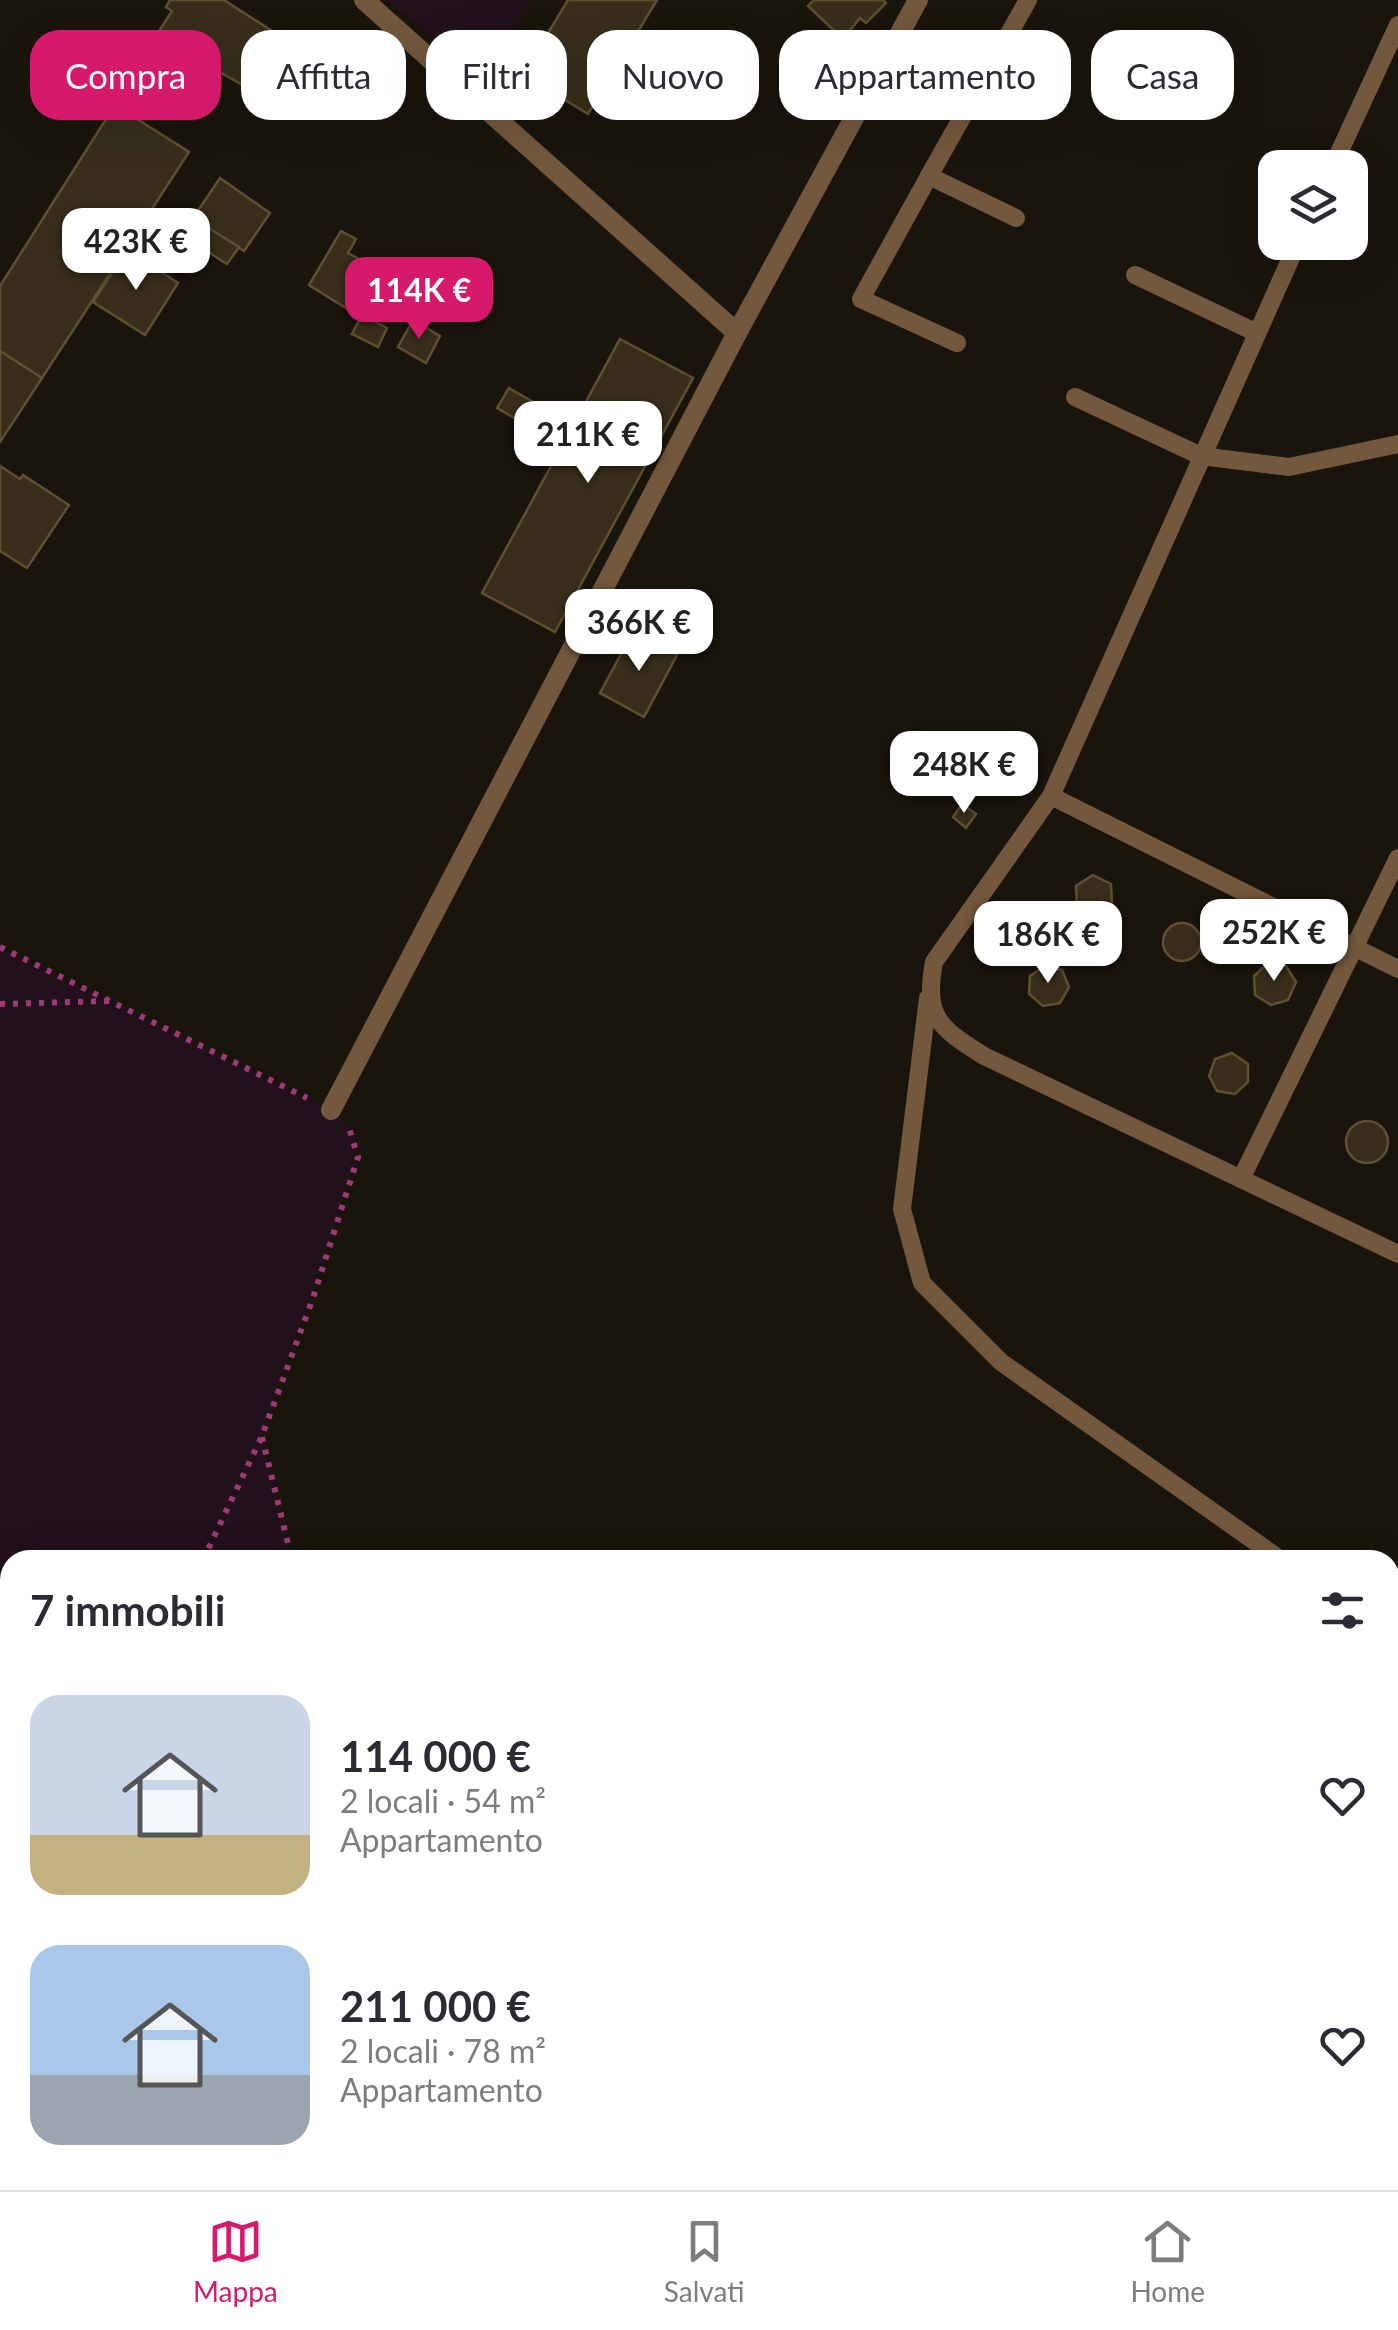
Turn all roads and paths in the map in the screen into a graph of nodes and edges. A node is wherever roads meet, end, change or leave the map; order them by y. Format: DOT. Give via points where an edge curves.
graph roads {
  1 [pos="364,0"];
  2 [pos="918,0"];
  3 [pos="1028,0"];
  4 [pos="1398,25"];
  5 [pos="1340,150"];
  6 [pos="930,176"];
  7 [pos="1016,218"];
  8 [pos="1290,260"];
  9 [pos="1135,275"];
  10 [pos="738,333"];
  11 [pos="1257,333"];
  12 [pos="957,343"];
  13 [pos="1074,397"];
  14 [pos="1398,444"];
  15 [pos="1201,456"];
  16 [pos="1051,796"];
  17 [pos="1398,858"];
  18 [pos="0,947"];
  19 [pos="1354,947"];
  20 [pos="1398,969"];
  21 [pos="928,993"];
  22 [pos="110,1001"];
  23 [pos="0,1004"];
  24 [pos="331,1110"];
  25 [pos="1242,1179"];
  26 [pos="1398,1254"];
  27 [pos="262,1436"];
  28 [pos="208,1550"];
  29 [pos="290,1550"];
  30 [pos="1267,1550"];
  1 -- 10 [label="street"];
  2 -- 10 [label="street"];
  3 -- 6 [label="lane"];
  4 -- 5 [label="lane"];
  6 -- 7 [label="lane"];
  6 -- 12 [label="lane" via="861,299"];
  8 -- 11 [label="lane"];
  9 -- 11 [label="lane"];
  10 -- 24 [label="street"];
  11 -- 15 [label="lane"];
  13 -- 15 [label="lane"];
  14 -- 15 [label="lane" via="1289,467"];
  15 -- 16 [label="lane"];
  16 -- 19 [label="lane"];
  16 -- 21 [label="lane" via="934,962"];
  17 -- 19 [label="lane"];
  18 -- 22 [label="path"];
  19 -- 20 [label="lane"];
  19 -- 25 [label="lane"];
  21 -- 25 [label="lane" via="945,1032 984,1056"];
  21 -- 30 [label="lane" via="902,1209 922,1282 1001,1362"];
  22 -- 23 [label="path"];
  22 -- 24 [label="path"];
  24 -- 27 [label="path" via="353,1132 358,1157"];
  25 -- 26 [label="lane"];
  27 -- 28 [label="path"];
  27 -- 29 [label="path"];
}
